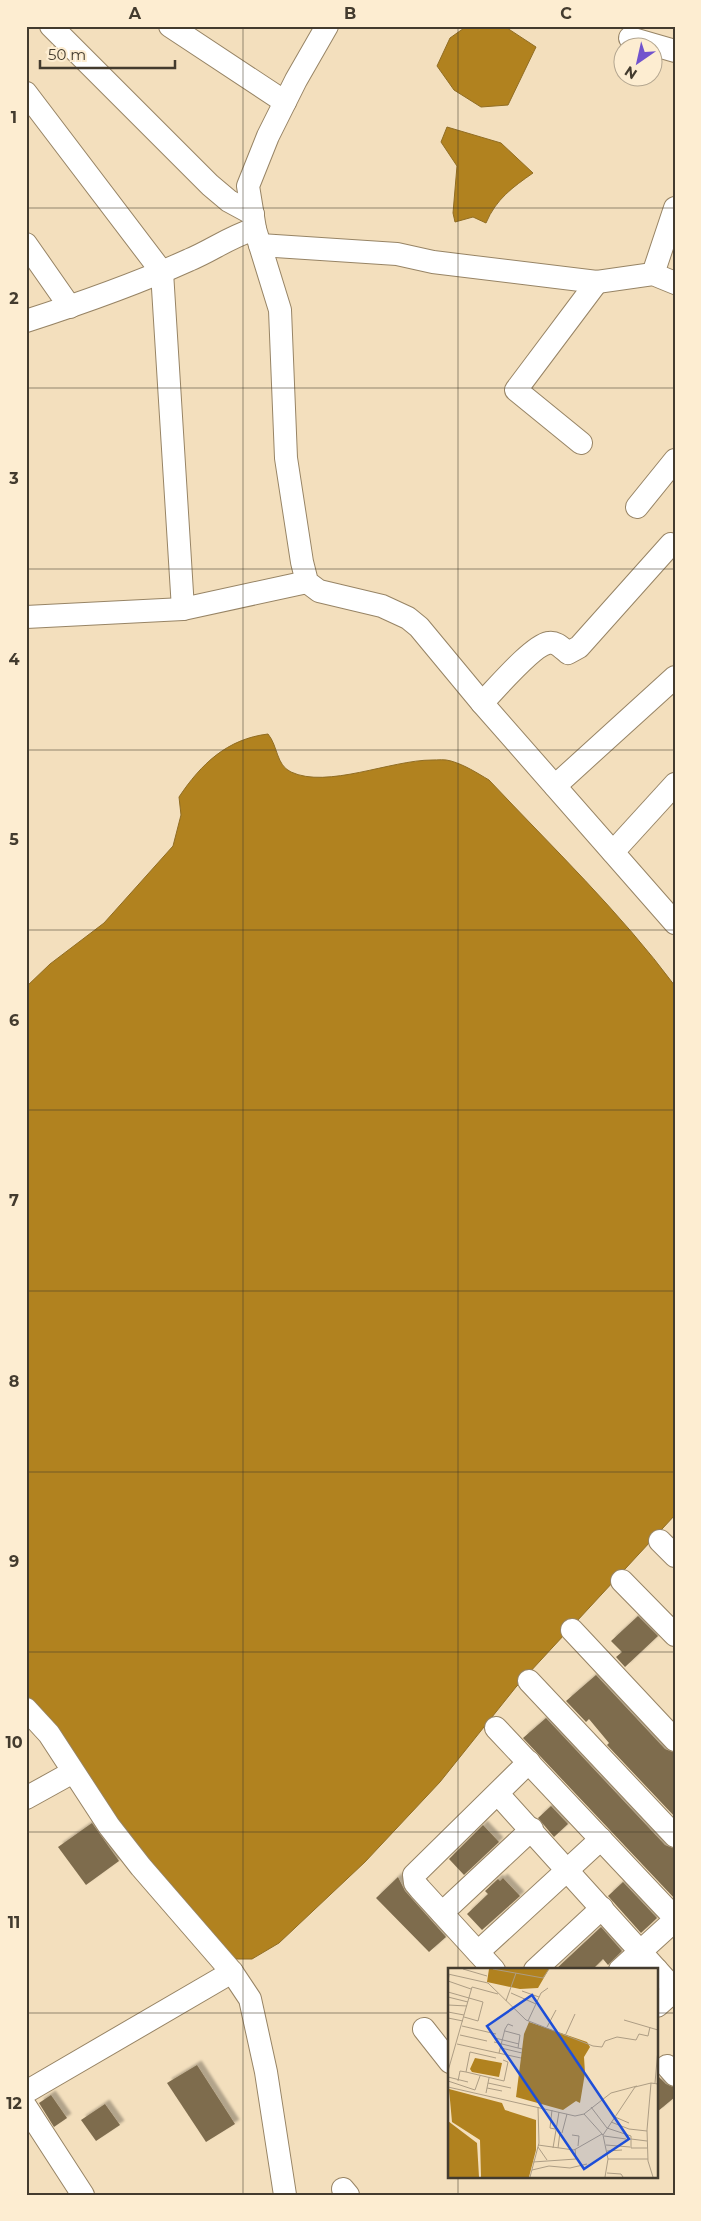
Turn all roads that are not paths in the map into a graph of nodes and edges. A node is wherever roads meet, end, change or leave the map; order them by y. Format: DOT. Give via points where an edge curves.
graph roads {
  1 [pos="51,26"];
  2 [pos="170,26"];
  3 [pos="326,26"];
  4 [pos="26,93"];
  5 [pos="285,102"];
  6 [pos="675,208"];
  7 [pos="256,229"];
  8 [pos="26,244"];
  9 [pos="162,272"];
  10 [pos="653,274"];
  11 [pos="597,282"];
  12 [pos="675,282"];
  13 [pos="70,307"];
  14 [pos="26,321"];
  15 [pos="581,443"];
  16 [pos="675,460"];
  17 [pos="637,507"];
  18 [pos="671,544"];
  19 [pos="307,582"];
  20 [pos="183,608"];
  21 [pos="26,617"];
  22 [pos="675,677"];
  23 [pos="482,703"];
  24 [pos="675,784"];
  25 [pos="555,786"];
  26 [pos="613,852"];
  27 [pos="675,923"];
  28 [pos="622,1581"];
  29 [pos="572,1630"];
  30 [pos="675,1635"];
  31 [pos="529,1681"];
  32 [pos="26,1709"];
  33 [pos="496,1728"];
  34 [pos="675,1740"];
  35 [pos="529,1762"];
  36 [pos="73,1772"];
  37 [pos="498,1794"];
  38 [pos="26,1798"];
  39 [pos="532,1829"];
  40 [pos="675,1836"];
  41 [pos="600,1839"];
  42 [pos="568,1869"];
  43 [pos="602,1908"];
  44 [pos="442,1913"];
  45 [pos="675,1919"];
  46 [pos="641,1951"];
  47 [pos="478,1952"];
  48 [pos="492,1968"];
  49 [pos="537,1968"];
  50 [pos="622,1968"];
  51 [pos="655,1968"];
  52 [pos="658,1971"];
  53 [pos="232,1972"];
  54 [pos="675,1990"];
  55 [pos="658,2005"];
  56 [pos="424,2029"];
  57 [pos="448,2059"];
  58 [pos="26,2092"];
  59 [pos="26,2107"];
  60 [pos="83,2195"];
  61 [pos="285,2195"];
  1 -- 7 [label="street"];
  2 -- 5 [label="street"];
  3 -- 5 [label="street"];
  4 -- 9 [label="street"];
  5 -- 7 [label="street" via="248,186"];
  6 -- 10 [label="street"];
  7 -- 9 [label="street" via="232,236"];
  7 -- 11 [label="street" via="432,262"];
  7 -- 19 [label="street" via="280,310 286,458"];
  8 -- 13 [label="street"];
  9 -- 13 [label="street"];
  9 -- 20 [label="street"];
  10 -- 11 [label="street"];
  10 -- 12 [label="street"];
  11 -- 15 [label="street" via="516,390"];
  13 -- 14 [label="street"];
  16 -- 17 [label="street"];
  18 -- 23 [label="street" via="579,647 568,653 549,642 541,646"];
  19 -- 20 [label="street"];
  19 -- 23 [label="street" via="319,591 382,606 408,618"];
  20 -- 21 [label="street"];
  22 -- 25 [label="street"];
  23 -- 25 [label="street"];
  24 -- 26 [label="street"];
  25 -- 26 [label="street"];
  26 -- 27 [label="street"];
  28 -- 30 [label="street"];
  29 -- 34 [label="street"];
  31 -- 40 [label="street"];
  32 -- 36 [label="street" via="50,1734"];
  33 -- 35 [label="street"];
  35 -- 37 [label="street"];
  35 -- 41 [label="street"];
  36 -- 38 [label="street"];
  36 -- 53 [label="street" via="141,1867"];
  37 -- 39 [label="street"];
  37 -- 44 [label="street" via="414,1875 416,1883"];
  39 -- 42 [label="street"];
  39 -- 44 [label="street"];
  41 -- 42 [label="street"];
  41 -- 45 [label="street"];
  42 -- 43 [label="street"];
  42 -- 47 [label="street"];
  43 -- 46 [label="street"];
  43 -- 49 [label="street"];
  44 -- 47 [label="street"];
  45 -- 46 [label="street"];
  46 -- 50 [label="street"];
  46 -- 51 [label="street"];
  47 -- 48 [label="street"];
  52 -- 54 [label="street"];
  53 -- 58 [label="street"];
  53 -- 61 [label="street" via="250,1999 259,2036"];
  54 -- 55 [label="street"];
  56 -- 57 [label="street"];
  59 -- 60 [label="street"];
}
